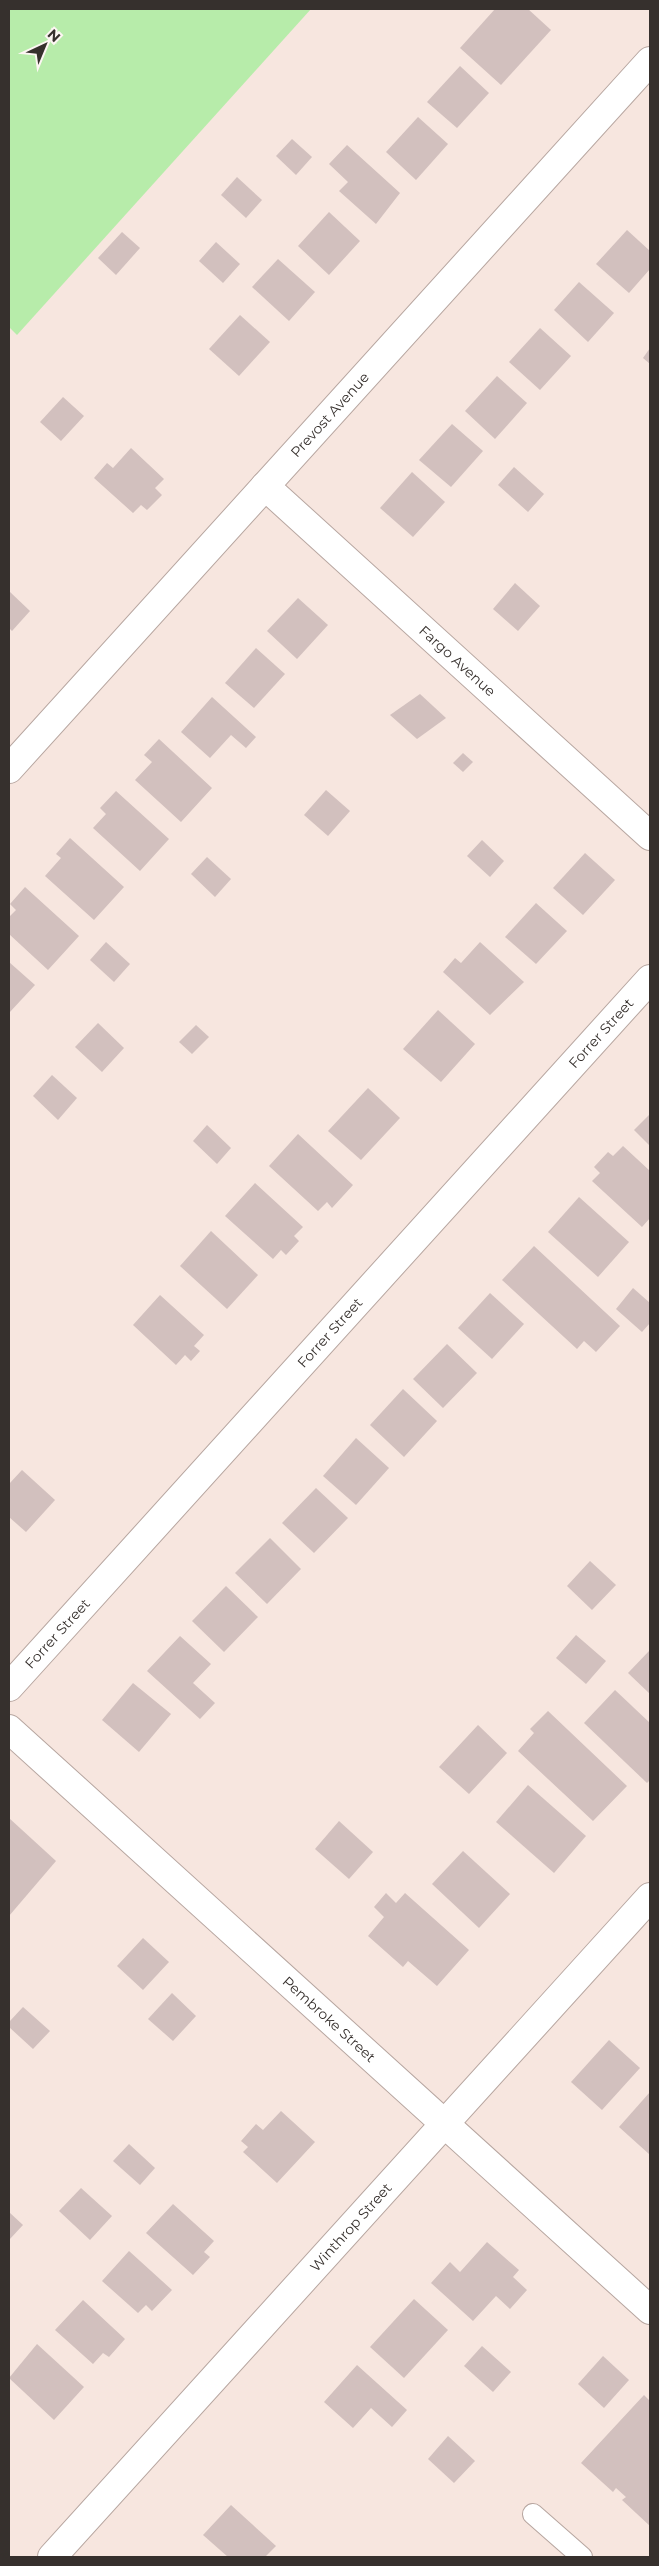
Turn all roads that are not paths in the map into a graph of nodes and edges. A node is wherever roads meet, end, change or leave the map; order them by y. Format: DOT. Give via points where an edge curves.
graph roads {
  1 [pos="650,61"];
  2 [pos="265,486"];
  3 [pos="9,770"];
  4 [pos="650,836"];
  5 [pos="650,979"];
  6 [pos="9,1687"];
  7 [pos="9,1730"];
  8 [pos="650,1897"];
  9 [pos="445,2124"];
  10 [pos="650,2310"];
  11 [pos="533,2514"];
  12 [pos="52,2557"];
  13 [pos="582,2557"];
  1 -- 2 [label="street, Prevost Avenue"];
  2 -- 3 [label="street, Prevost Avenue"];
  2 -- 4 [label="street, Fargo Avenue"];
  5 -- 6 [label="street, Forrer Street"];
  7 -- 9 [label="street, Pembroke Street"];
  8 -- 9 [label="street, Winthrop Street"];
  9 -- 10 [label="street, Pembroke Street"];
  9 -- 12 [label="street, Winthrop Street"];
  11 -- 13 [label="lane"];
}
